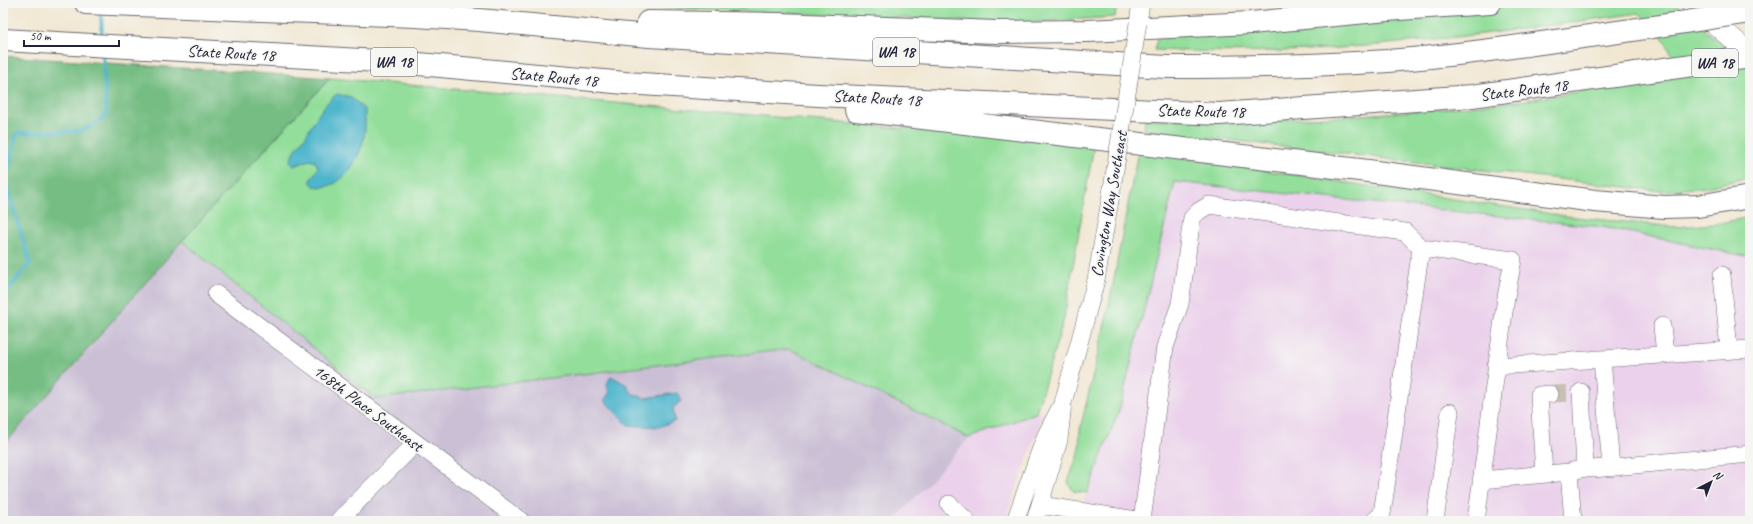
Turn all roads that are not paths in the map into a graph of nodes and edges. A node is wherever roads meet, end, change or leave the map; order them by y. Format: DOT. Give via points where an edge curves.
graph roads {
  1 [pos="86,3"];
  2 [pos="1141,3"];
  3 [pos="1490,3"];
  4 [pos="1691,3"];
  5 [pos="1732,3"];
  6 [pos="1750,12"];
  7 [pos="1750,19"];
  8 [pos="479,20"];
  9 [pos="3,40"];
  10 [pos="1750,54"];
  11 [pos="1750,57"];
  12 [pos="625,82"];
  13 [pos="1750,197"];
  14 [pos="1421,248"];
  15 [pos="1722,275"];
  16 [pos="216,294"];
  17 [pos="1662,326"];
  18 [pos="1750,349"];
  19 [pos="1729,350"];
  20 [pos="1665,354"];
  21 [pos="1602,359"];
  22 [pos="1496,366"];
  23 [pos="1605,391"];
  24 [pos="1550,394"];
  25 [pos="1063,403"];
  26 [pos="1450,412"];
  27 [pos="416,443"];
  28 [pos="1750,454"];
  29 [pos="1611,468"];
  30 [pos="1577,470"];
  31 [pos="1544,474"];
  32 [pos="1481,480"];
  33 [pos="949,504"];
  34 [pos="1037,513"];
  35 [pos="338,521"];
  36 [pos="521,521"];
  37 [pos="967,521"];
  38 [pos="1015,521"];
  39 [pos="1142,521"];
  40 [pos="1374,521"];
  41 [pos="1435,521"];
  42 [pos="1476,521"];
  43 [pos="1573,521"];
  1 -- 8 [label="highway, WA 18"];
  2 -- 25 [label="street, Covington Way Southeast, bridge" via="1096,280"];
  3 -- 8 [label="highway" via="1251,23 1088,31 997,32 778,24"];
  4 -- 10 [label="main road"];
  5 -- 7 [label="main road"];
  6 -- 8 [label="highway, WA 18, bridge" via="1481,52 1388,61 1230,67 1167,67 650,36"];
  9 -- 12 [label="highway, State Route 18 / WA 18" via="397,62"];
  11 -- 12 [label="highway, State Route 18 / WA 18" via="1472,96 1219,114 818,95"];
  12 -- 13 [label="highway" via="1360,170 1595,201 1664,208 1698,206"];
  14 -- 22 [label="street" via="1513,260"];
  14 -- 39 [label="street" via="1405,232 1210,205 1199,211 1192,218 1180,304 1165,348"];
  14 -- 40 [label="street" via="1382,514"];
  15 -- 19 [label="street"];
  16 -- 27 [label="street, 168th Place Southeast"];
  17 -- 20 [label="street"];
  18 -- 19 [label="street"];
  19 -- 20 [label="street"];
  20 -- 21 [label="street"];
  21 -- 22 [label="street"];
  21 -- 23 [label="street"];
  22 -- 32 [label="street"];
  23 -- 29 [label="street"];
  23 -- 30 [label="street" via="1579,393"];
  24 -- 31 [label="street" via="1539,395"];
  25 -- 34 [label="street, Covington Way Southeast" via="1060,440"];
  25 -- 38 [label="street, Covington Way Southeast" via="1045,437"];
  26 -- 41 [label="street"];
  27 -- 35 [label="street"];
  27 -- 36 [label="street, 168th Place Southeast"];
  28 -- 29 [label="street"];
  29 -- 30 [label="street"];
  30 -- 31 [label="street"];
  30 -- 43 [label="street"];
  31 -- 32 [label="street"];
  32 -- 42 [label="street"];
  33 -- 37 [label="street"];
  34 -- 39 [label="street"];
}
